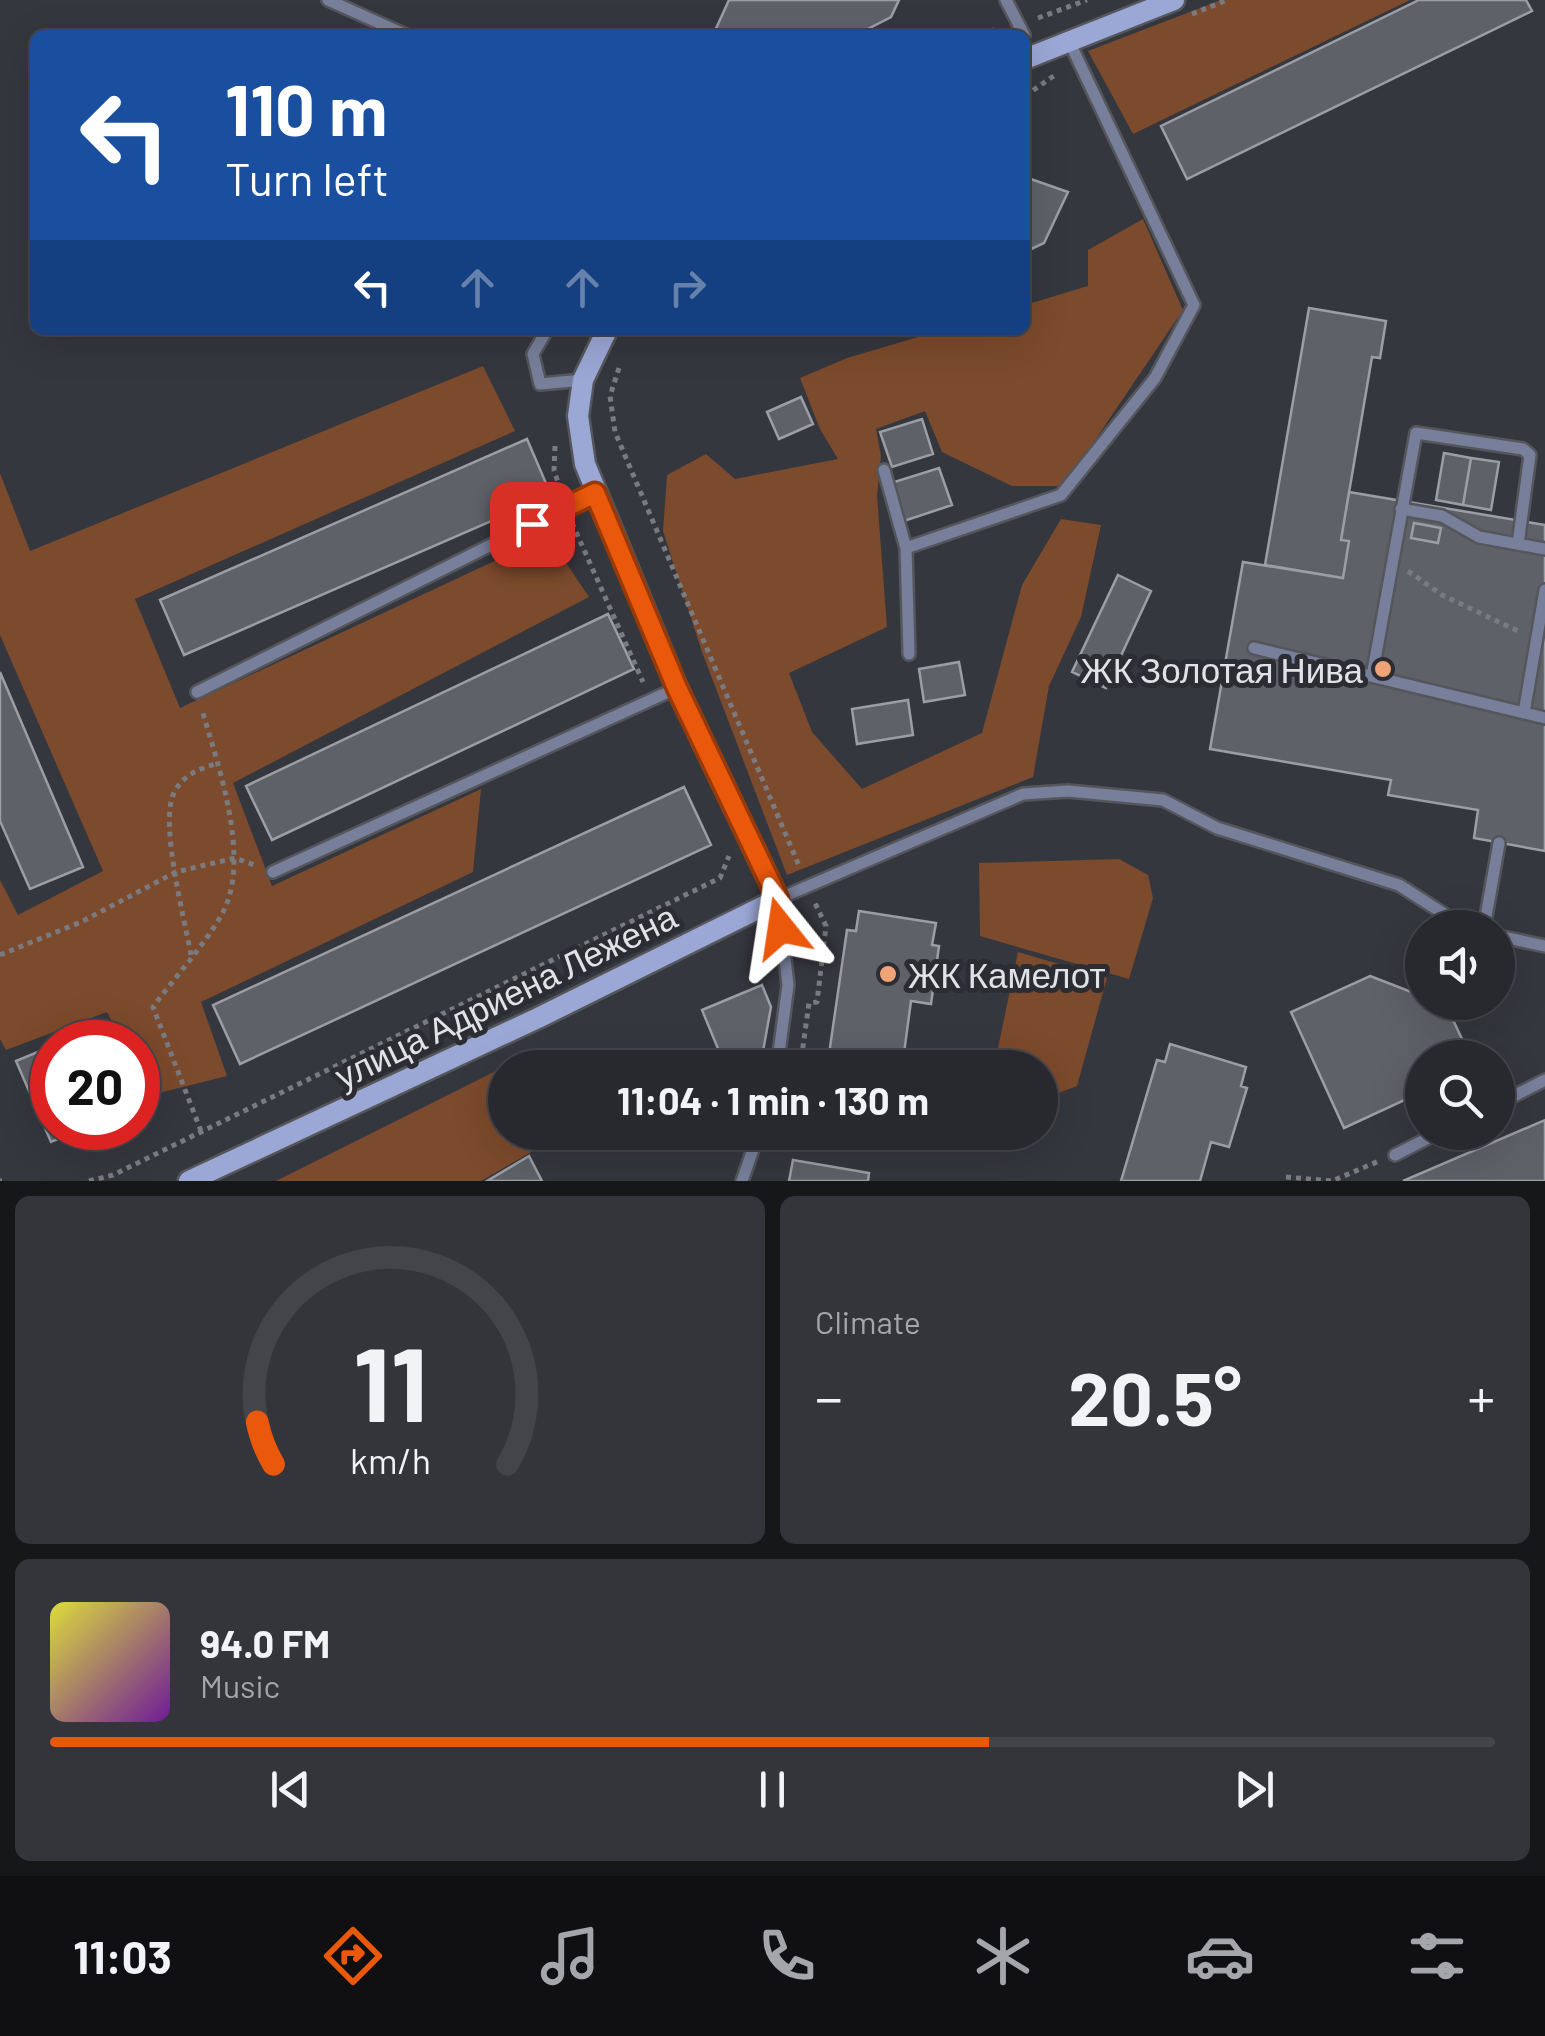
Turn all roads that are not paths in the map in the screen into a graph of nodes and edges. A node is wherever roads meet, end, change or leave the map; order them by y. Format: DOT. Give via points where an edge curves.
graph roads {
  1 [pos="328,0"];
  2 [pos="1006,0"];
  3 [pos="1174,0"];
  4 [pos="395,30"];
  5 [pos="1020,30"];
  6 [pos="1069,41"];
  7 [pos="1030,46"];
  8 [pos="544,335"];
  9 [pos="605,335"];
  10 [pos="583,380"];
  11 [pos="884,470"];
  12 [pos="595,493"];
  13 [pos="1401,509"];
  14 [pos="1518,544"];
  15 [pos="906,548"];
  16 [pos="1545,549"];
  17 [pos="1545,590"];
  18 [pos="1254,648"];
  19 [pos="910,654"];
  20 [pos="1372,676"];
  21 [pos="677,688"];
  22 [pos="197,692"];
  23 [pos="1524,713"];
  24 [pos="1545,718"];
  25 [pos="1500,843"];
  26 [pos="273,872"];
  27 [pos="778,899"];
  28 [pos="1438,910"];
  29 [pos="1487,910"];
  30 [pos="1515,940"];
  31 [pos="1545,946"];
  32 [pos="779,1050"];
  33 [pos="1545,1080"];
  34 [pos="1515,1095"];
  35 [pos="1405,1149"];
  36 [pos="753,1150"];
  37 [pos="1395,1154"];
  38 [pos="189,1181"];
  39 [pos="742,1181"];
  1 -- 4 [label="lane"];
  2 -- 5 [label="lane"];
  3 -- 6 [label="street"];
  6 -- 7 [label="street"];
  6 -- 15 [label="lane" via="1194,305 1154,378 1060,495"];
  8 -- 10 [label="lane" via="533,354 540,384"];
  9 -- 10 [label="street"];
  10 -- 12 [label="street" via="578,416"];
  11 -- 15 [label="lane"];
  12 -- 21 [label="street"];
  12 -- 22 [label="lane"];
  13 -- 14 [label="lane" via="1442,516 1472,535"];
  13 -- 14 [label="lane" via="1416,433 1523,450 1532,461"];
  13 -- 20 [label="lane"];
  14 -- 16 [label="lane"];
  15 -- 19 [label="lane"];
  17 -- 23 [label="lane"];
  18 -- 20 [label="lane"];
  20 -- 23 [label="lane"];
  21 -- 26 [label="lane"];
  21 -- 27 [label="street"];
  23 -- 24 [label="lane"];
  25 -- 29 [label="lane"];
  27 -- 28 [label="lane" via="1022,794 1068,791 1163,800 1216,828 1399,885"];
  27 -- 32 [label="lane" via="788,985"];
  27 -- 38 [label="street, улица Адриена Лежена"];
  30 -- 31 [label="lane"];
  33 -- 34 [label="lane"];
  35 -- 37 [label="lane"];
  36 -- 39 [label="lane"];
}
